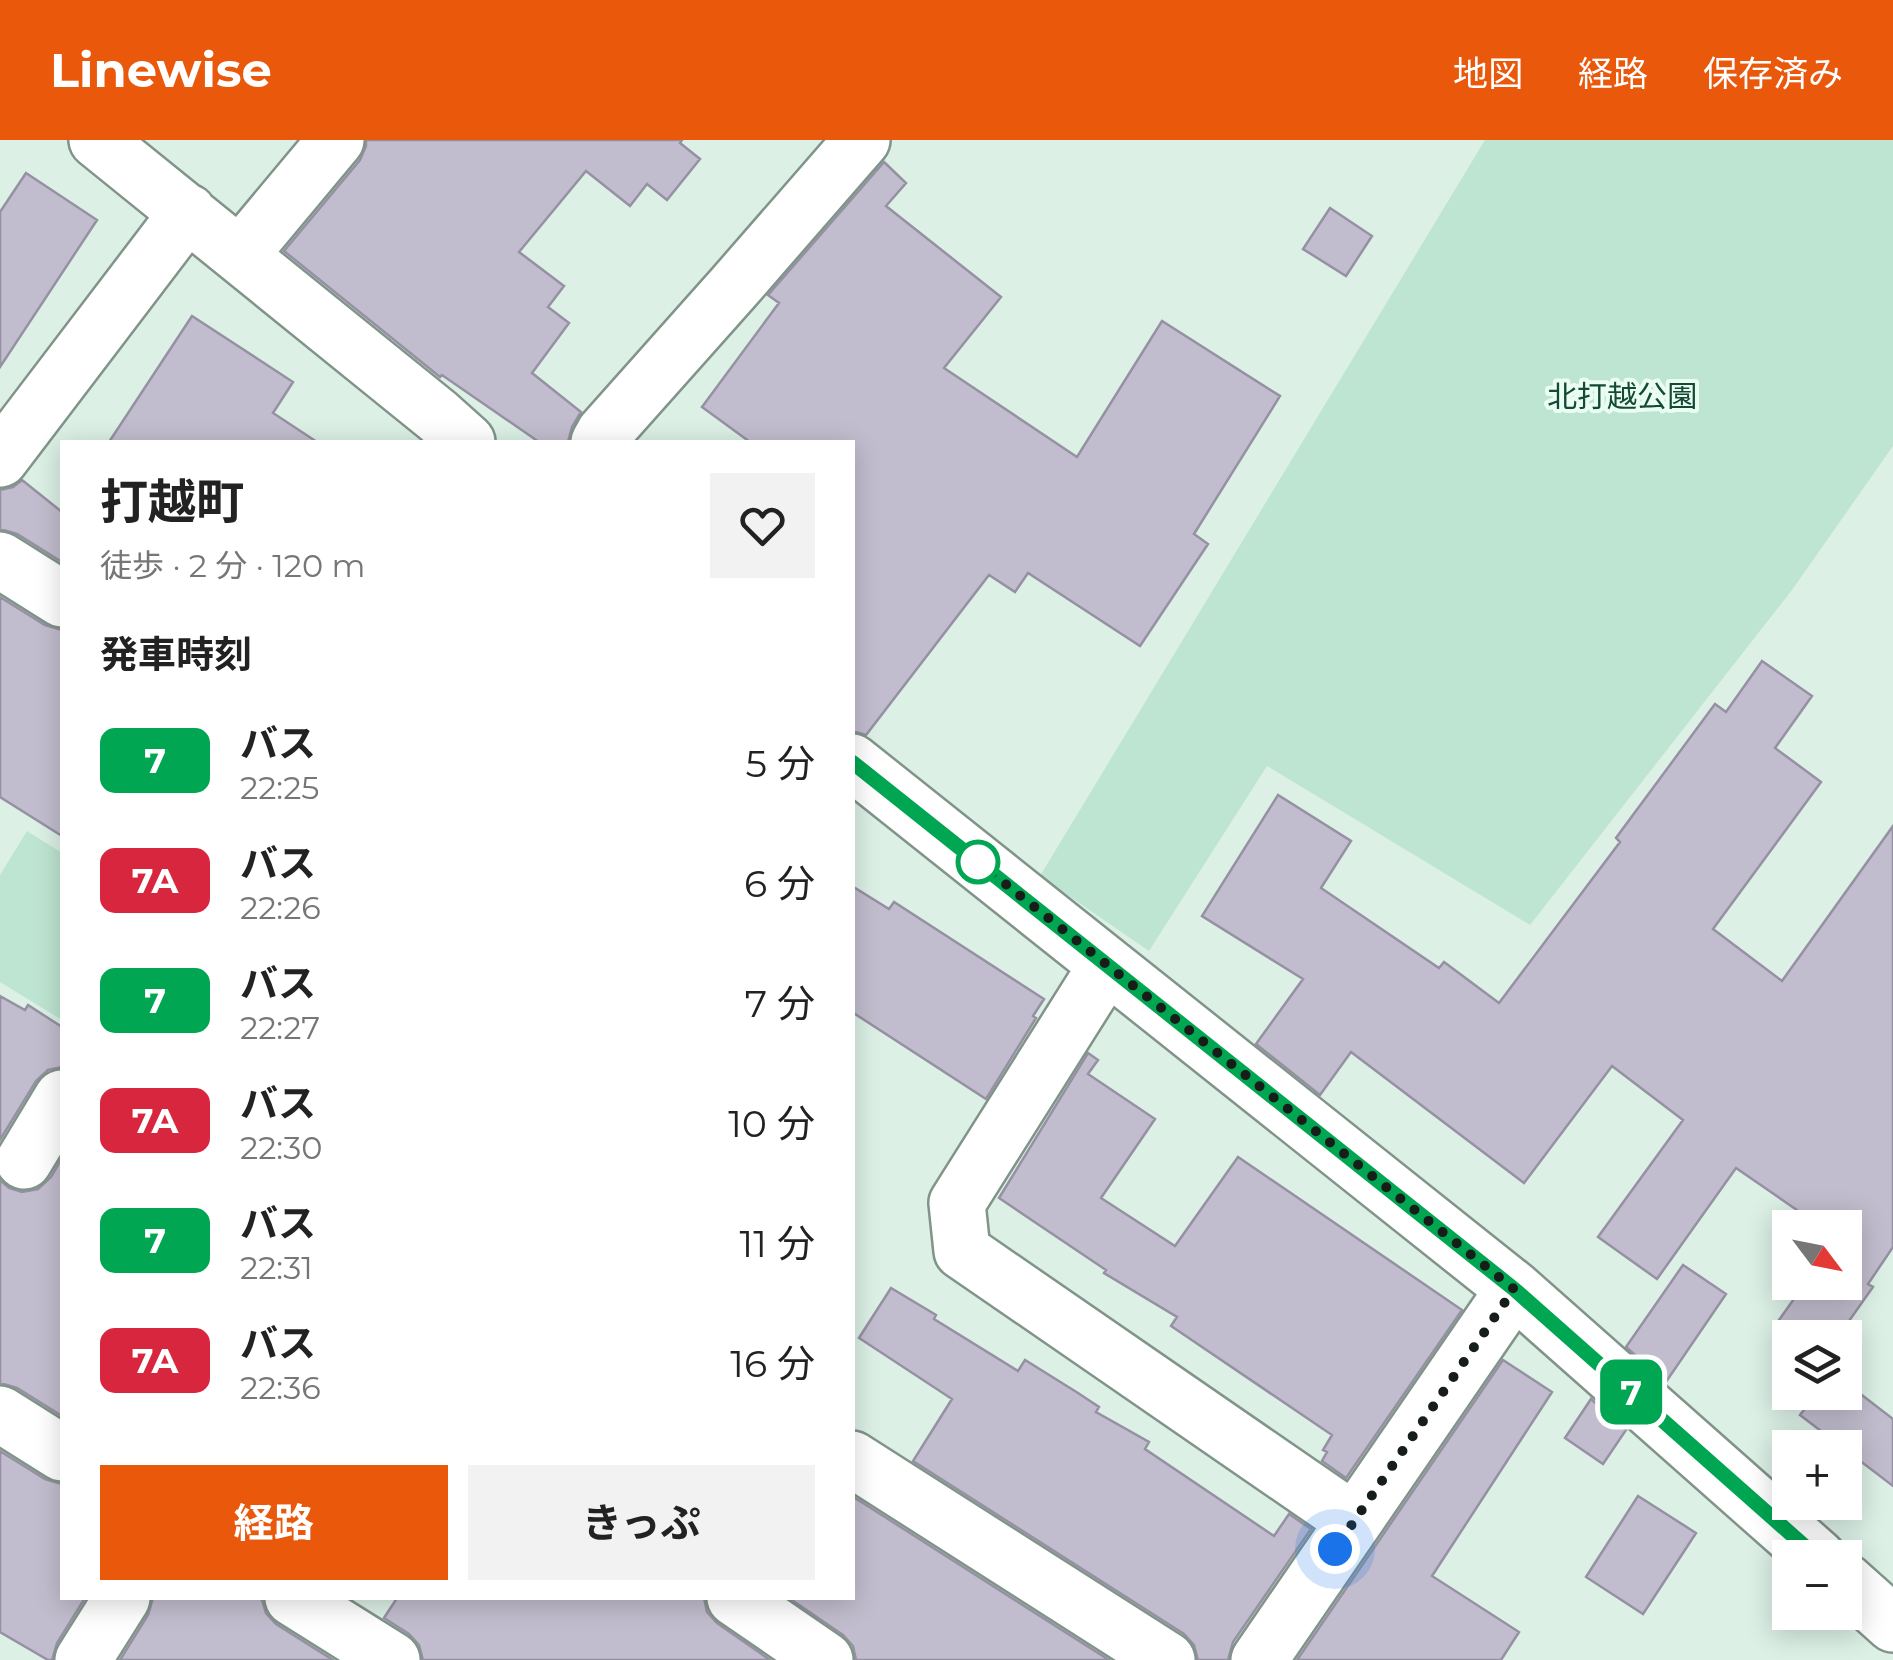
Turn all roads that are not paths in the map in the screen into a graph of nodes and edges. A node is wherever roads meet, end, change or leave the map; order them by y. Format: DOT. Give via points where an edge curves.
graph roads {
  1 [pos="336,140"];
  2 [pos="862,140"];
  3 [pos="122,148"];
  4 [pos="188,212"];
  5 [pos="240,255"];
  6 [pos="442,434"];
  7 [pos="600,440"];
  8 [pos="0,459"];
  9 [pos="0,560"];
  10 [pos="60,599"];
  11 [pos="855,764"];
  12 [pos="1107,965"];
  13 [pos="60,1102"];
  14 [pos="29,1164"];
  15 [pos="1514,1289"];
  16 [pos="0,1414"];
  17 [pos="60,1452"];
  18 [pos="855,1461"];
  19 [pos="1354,1522"];
  20 [pos="1798,1540"];
  21 [pos="1862,1596"];
  22 [pos="121,1600"];
  23 [pos="296,1600"];
  24 [pos="739,1600"];
  25 [pos="1893,1624"];
  26 [pos="83,1660"];
  27 [pos="392,1660"];
  28 [pos="825,1660"];
  29 [pos="1167,1660"];
  30 [pos="1259,1660"];
  1 -- 5 [label="street"];
  2 -- 7 [label="street"];
  3 -- 4 [label="street"];
  4 -- 5 [label="street"];
  4 -- 8 [label="street"];
  5 -- 6 [label="street"];
  9 -- 10 [label="street"];
  11 -- 12 [label="street"];
  12 -- 15 [label="street"];
  12 -- 19 [label="street" via="956,1203 962,1251"];
  13 -- 14 [label="street"];
  15 -- 19 [label="street"];
  15 -- 20 [label="street"];
  16 -- 17 [label="street"];
  18 -- 29 [label="street"];
  19 -- 30 [label="street"];
  21 -- 25 [label="street"];
  22 -- 26 [label="street"];
  23 -- 27 [label="street"];
  24 -- 28 [label="street"];
}
